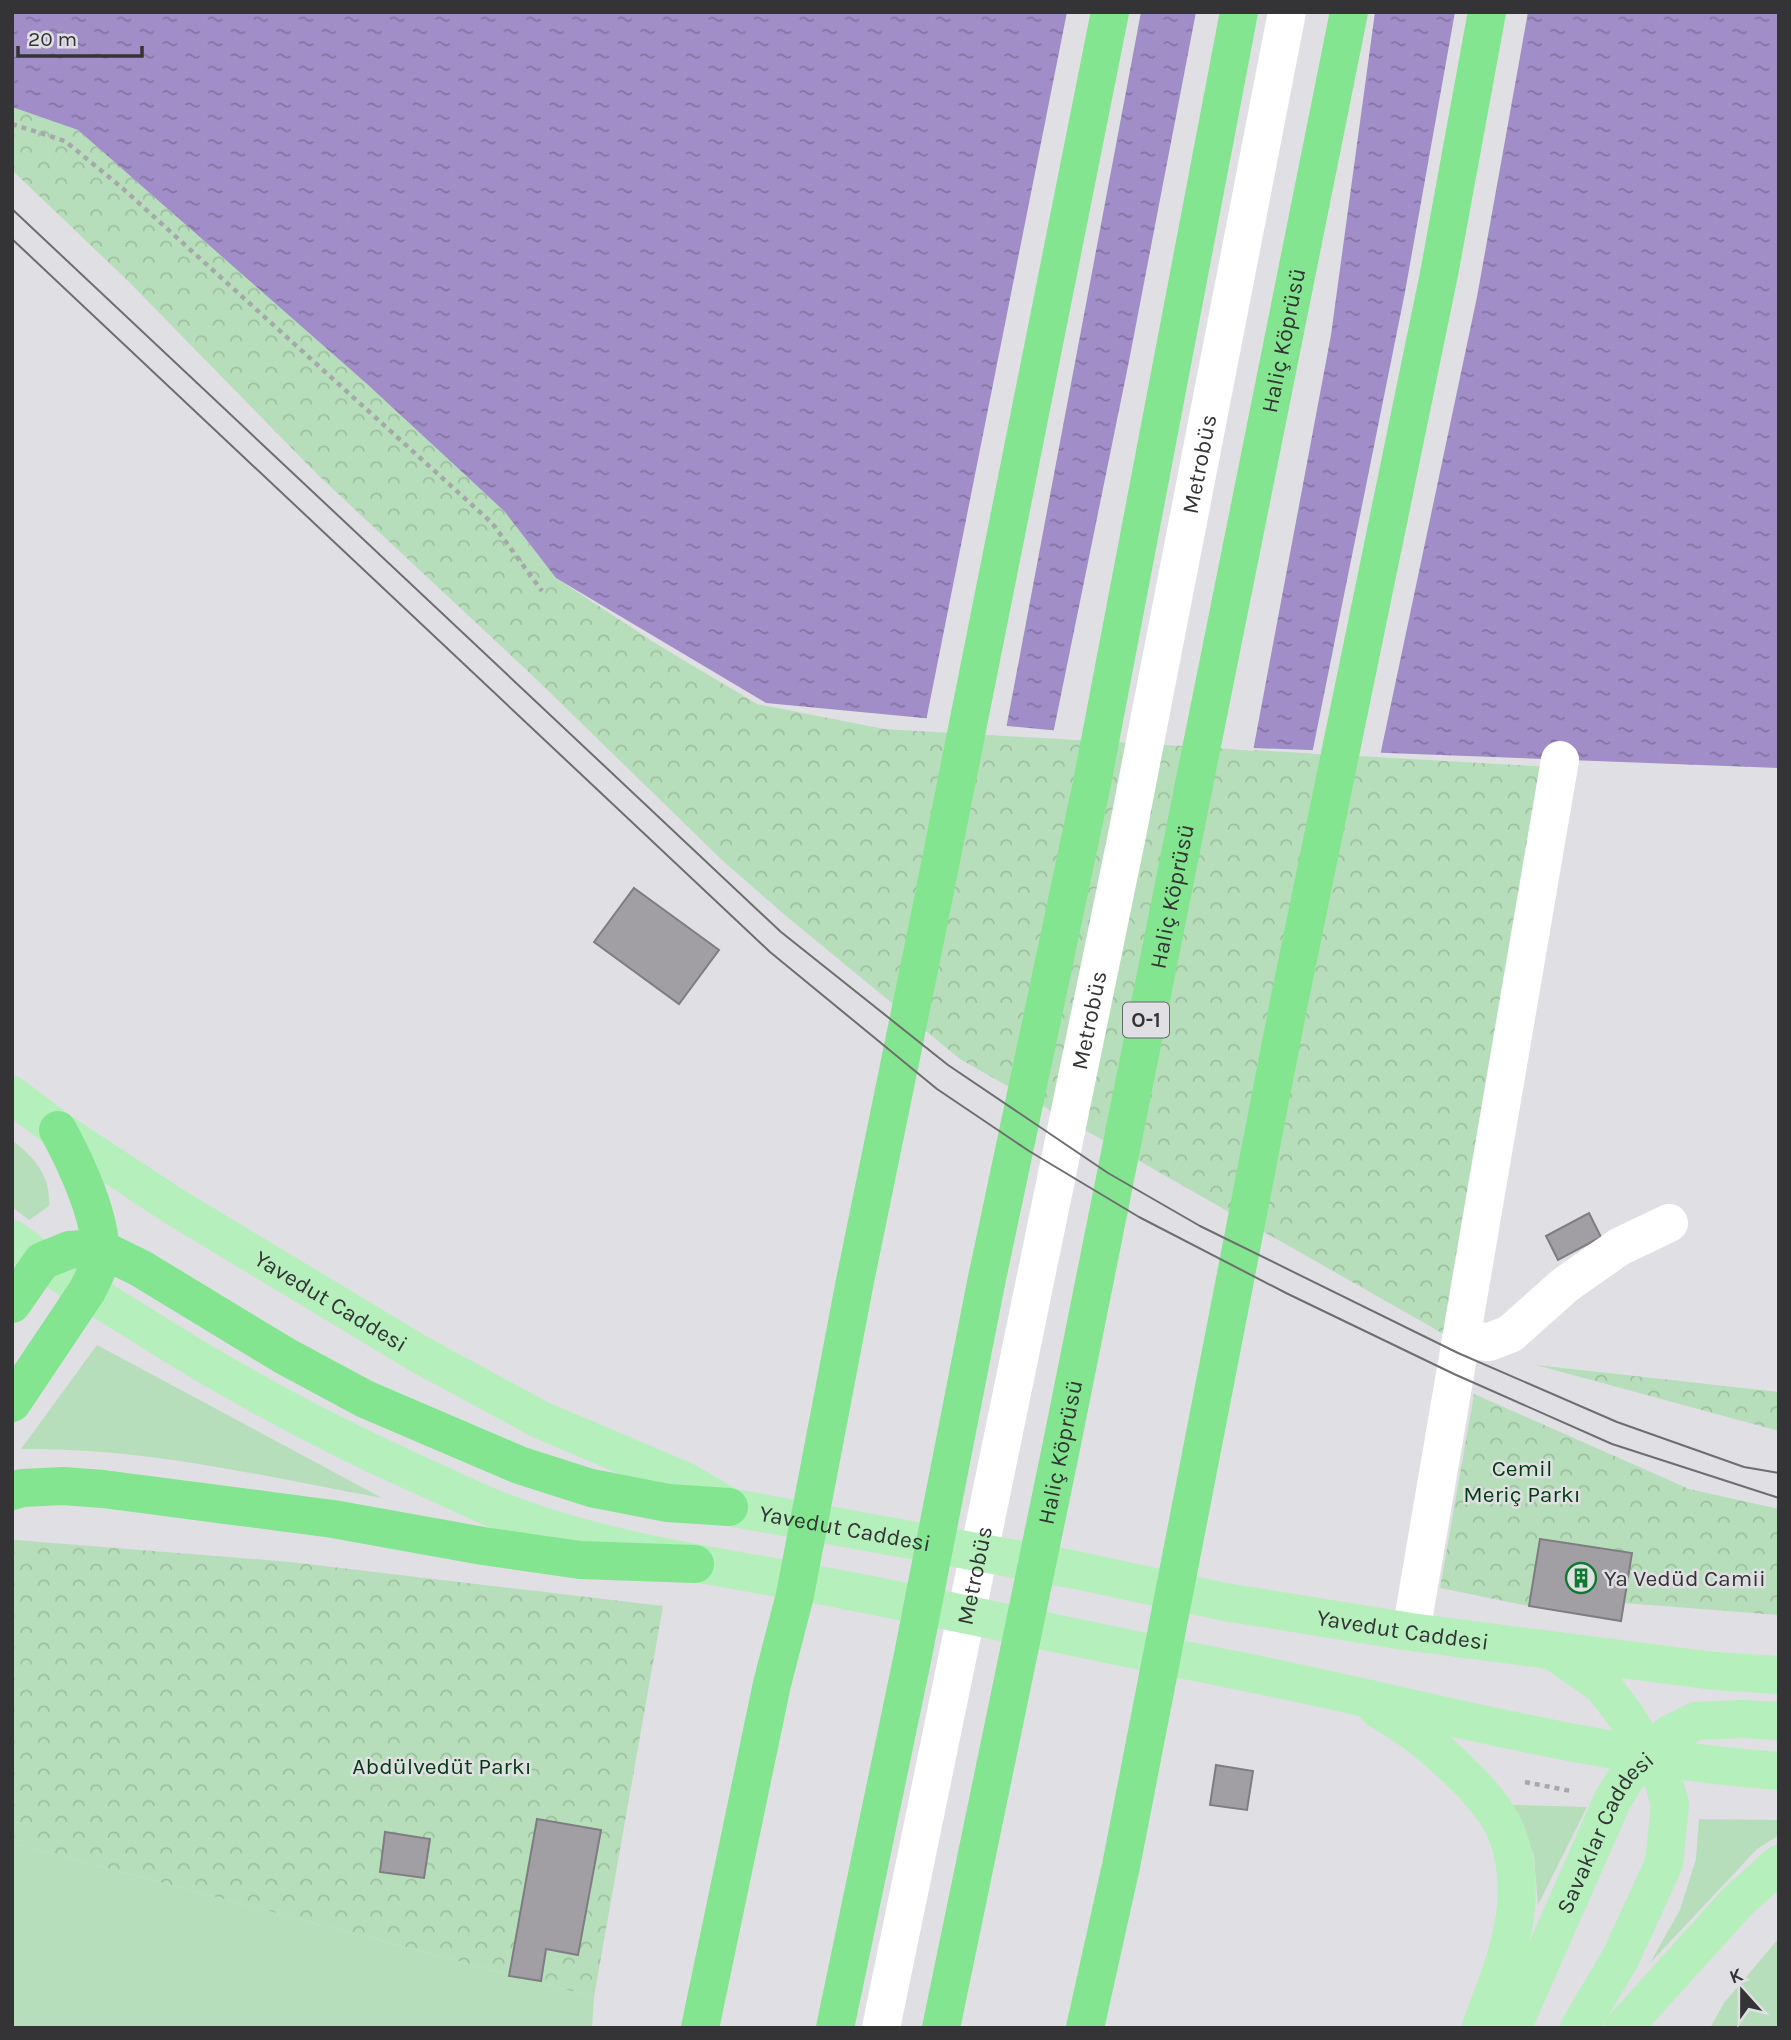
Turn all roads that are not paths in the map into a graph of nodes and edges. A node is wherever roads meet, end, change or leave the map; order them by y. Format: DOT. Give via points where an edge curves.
graph roads {
  1 [pos="1110,12"];
  2 [pos="1239,12"];
  3 [pos="1287,12"];
  4 [pos="1349,12"];
  5 [pos="1487,12"];
  6 [pos="1560,760"];
  7 [pos="12,1095"];
  8 [pos="58,1129"];
  9 [pos="1669,1223"];
  10 [pos="12,1239"];
  11 [pos="99,1248"];
  12 [pos="42,1261"];
  13 [pos="87,1291"];
  14 [pos="12,1304"];
  15 [pos="1461,1340"];
  16 [pos="12,1403"];
  17 [pos="12,1491"];
  18 [pos="729,1507"];
  19 [pos="695,1564"];
  20 [pos="1411,1632"];
  21 [pos="1553,1651"];
  22 [pos="1779,1675"];
  23 [pos="1348,1693"];
  24 [pos="1779,1721"];
  25 [pos="1649,1757"];
  26 [pos="1779,1770"];
  27 [pos="1779,1864"];
  28 [pos="700,2028"];
  29 [pos="835,2028"];
  30 [pos="881,2028"];
  31 [pos="941,2028"];
  32 [pos="1085,2028"];
  33 [pos="1480,2028"];
  34 [pos="1511,2028"];
  35 [pos="1579,2028"];
  36 [pos="1623,2028"];
  1 -- 28 [label="highway" via="795,1595"];
  2 -- 29 [label="highway" via="1092,783"];
  3 -- 30 [label="lane, Metrobüs" via="1127,835"];
  4 -- 31 [label="highway, Haliç Köprüsü / O-1" via="1062,1448"];
  5 -- 32 [label="highway" via="1439,274"];
  6 -- 15 [label="lane"];
  7 -- 8 [label="main road, Yavedut Caddesi"];
  8 -- 11 [label="highway" via="88,1197"];
  8 -- 18 [label="main road, Yavedut Caddesi" via="185,1213 484,1390 589,1442 687,1482"];
  9 -- 15 [label="lane" via="1619,1247 1587,1269 1510,1334 1489,1342"];
  10 -- 12 [label="main road"];
  11 -- 12 [label="highway" via="69,1250"];
  11 -- 13 [label="highway" via="100,1260"];
  11 -- 18 [label="highway" via="365,1399 519,1465 591,1488 668,1503"];
  12 -- 13 [label="main road"];
  12 -- 14 [label="highway"];
  13 -- 16 [label="highway"];
  13 -- 19 [label="main road" via="197,1360 378,1457 504,1513"];
  15 -- 20 [label="lane"];
  17 -- 19 [label="highway" via="63,1486 103,1489 333,1519 580,1560"];
  18 -- 20 [label="main road, Yavedut Caddesi" via="1225,1602"];
  19 -- 23 [label="main road"];
  20 -- 21 [label="main road, Yavedut Caddesi"];
  21 -- 22 [label="main road, Yavedut Caddesi"];
  21 -- 25 [label="main road" via="1602,1685"];
  23 -- 25 [label="main road"];
  23 -- 33 [label="main road" via="1424,1740 1482,1793 1511,1847 1516,1878 1512,1938"];
  24 -- 25 [label="main road" via="1696,1721 1668,1735"];
  25 -- 26 [label="main road"];
  25 -- 34 [label="main road, Savaklar Caddesi" via="1628,1775 1613,1798"];
  25 -- 35 [label="main road, Savaklar Caddesi" via="1669,1793 1664,1863 1622,1957"];
  27 -- 36 [label="main road" via="1738,1901"];
}
